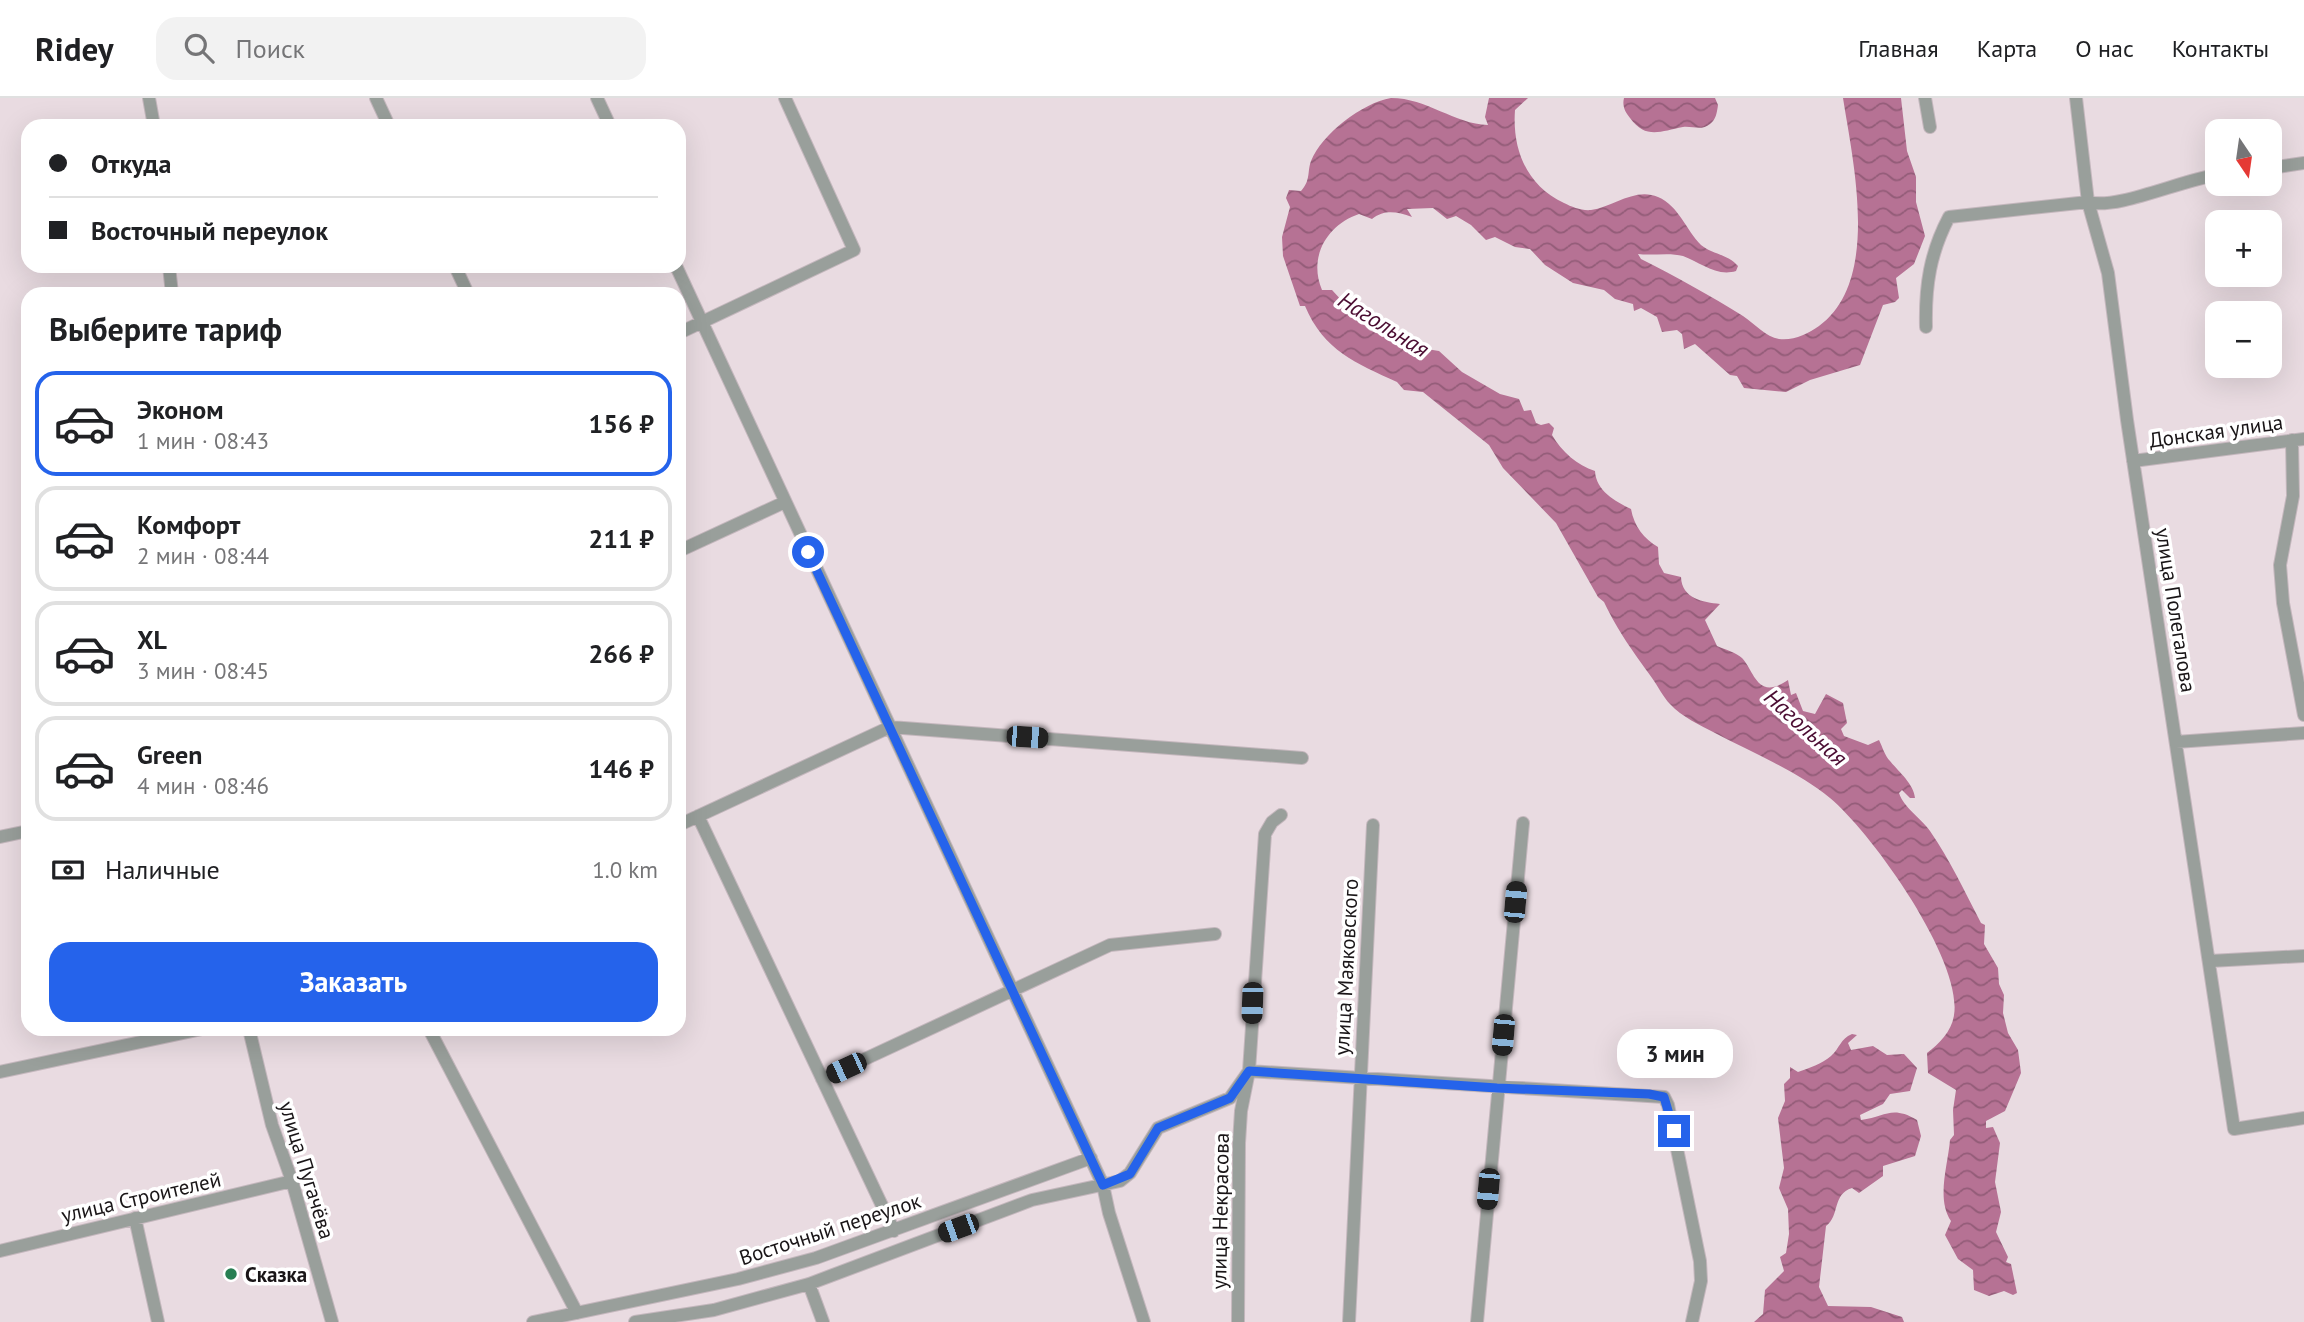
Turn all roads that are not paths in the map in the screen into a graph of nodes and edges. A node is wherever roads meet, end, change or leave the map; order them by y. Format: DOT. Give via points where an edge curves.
graph roads {
  1 [pos="149,98"];
  2 [pos="376,98"];
  3 [pos="597,98"];
  4 [pos="785,98"];
  5 [pos="1926,98"];
  6 [pos="2076,98"];
  7 [pos="152,119"];
  8 [pos="386,119"];
  9 [pos="607,119"];
  10 [pos="1930,127"];
  11 [pos="2304,163"];
  12 [pos="2282,166"];
  13 [pos="2205,178"];
  14 [pos="2088,202"];
  15 [pos="686,287"];
  16 [pos="702,321"];
  17 [pos="1926,327"];
  18 [pos="686,329"];
  19 [pos="2298,440"];
  20 [pos="2133,461"];
  21 [pos="785,502"];
  22 [pos="686,548"];
  23 [pos="2304,715"];
  24 [pos="890,727"];
  25 [pos="2304,733"];
  26 [pos="2176,742"];
  27 [pos="1302,758"];
  28 [pos="1281,815"];
  29 [pos="698,816"];
  30 [pos="686,822"];
  31 [pos="1523,823"];
  32 [pos="1373,825"];
  33 [pos="21,832"];
  34 [pos="0,837"];
  35 [pos="1214,934"];
  36 [pos="2304,956"];
  37 [pos="2210,961"];
  38 [pos="1012,990"];
  39 [pos="169,1036"];
  40 [pos="251,1036"];
  41 [pos="433,1036"];
  42 [pos="1249,1071"];
  43 [pos="0,1072"];
  44 [pos="1359,1076"];
  45 [pos="822,1079"];
  46 [pos="1497,1088"];
  47 [pos="2304,1118"];
  48 [pos="1091,1158"];
  49 [pos="292,1181"];
  50 [pos="1103,1185"];
  51 [pos="135,1218"];
  52 [pos="894,1231"];
  53 [pos="0,1251"];
  54 [pos="809,1284"];
  55 [pos="577,1313"];
  56 [pos="1143,1320"];
  57 [pos="158,1322"];
  58 [pos="332,1322"];
  59 [pos="533,1322"];
  60 [pos="635,1322"];
  61 [pos="823,1322"];
  62 [pos="1128,1322"];
  63 [pos="1238,1322"];
  64 [pos="1349,1322"];
  65 [pos="1477,1322"];
  66 [pos="1692,1322"];
  1 -- 7 [label="street"];
  2 -- 8 [label="street"];
  3 -- 9 [label="street"];
  4 -- 16 [label="street" via="854,250"];
  5 -- 10 [label="street"];
  6 -- 14 [label="street, улица Полегалова"];
  11 -- 12 [label="street"];
  13 -- 14 [label="street" via="2109,205"];
  14 -- 17 [label="street" via="1949,217 1931,257 1925,290"];
  14 -- 20 [label="street, улица Полегалова" via="2108,273"];
  15 -- 16 [label="street"];
  16 -- 18 [label="street"];
  16 -- 21 [label="street"];
  19 -- 20 [label="street, Донская улица"];
  19 -- 23 [label="street" via="2280,565"];
  20 -- 26 [label="street, улица Полегалова"];
  21 -- 22 [label="street"];
  21 -- 24 [label="street"];
  24 -- 27 [label="street"];
  24 -- 29 [label="street"];
  24 -- 38 [label="street"];
  25 -- 26 [label="street"];
  26 -- 37 [label="street, улица Полегалова"];
  28 -- 42 [label="street, улица Некрасова" via="1265,834"];
  29 -- 30 [label="street"];
  29 -- 45 [label="street"];
  31 -- 46 [label="street"];
  32 -- 44 [label="street, улица Маяковского"];
  33 -- 34 [label="street"];
  35 -- 38 [label="street" via="1110,945"];
  36 -- 37 [label="street"];
  37 -- 47 [label="street, улица Полегалова" via="2234,1129"];
  38 -- 45 [label="street"];
  38 -- 48 [label="street"];
  39 -- 43 [label="street"];
  40 -- 49 [label="street, улица Пугачёва" via="268,1112"];
  41 -- 55 [label="street"];
  42 -- 44 [label="street"];
  42 -- 50 [label="street, Восточный переулок" via="1230,1098 1158,1128 1130,1174"];
  42 -- 63 [label="street, улица Некрасова" via="1239,1143"];
  44 -- 46 [label="street"];
  44 -- 64 [label="street, улица Маяковского"];
  45 -- 52 [label="street"];
  46 -- 65 [label="street"];
  46 -- 66 [label="street" via="1664,1097 1700,1261"];
  48 -- 50 [label="street"];
  48 -- 52 [label="street, Восточный переулок"];
  49 -- 51 [label="street, улица Строителей"];
  49 -- 58 [label="street, улица Пугачёва"];
  50 -- 54 [label="street, Восточный переулок" via="1032,1200"];
  50 -- 56 [label="street"];
  51 -- 53 [label="street, улица Строителей"];
  51 -- 57 [label="street"];
  52 -- 55 [label="street, Восточный переулок" via="738,1279"];
  54 -- 60 [label="street, Восточный переулок" via="714,1310"];
  54 -- 61 [label="street"];
  55 -- 59 [label="street, Восточный переулок"];
  56 -- 62 [label="street"];
}
